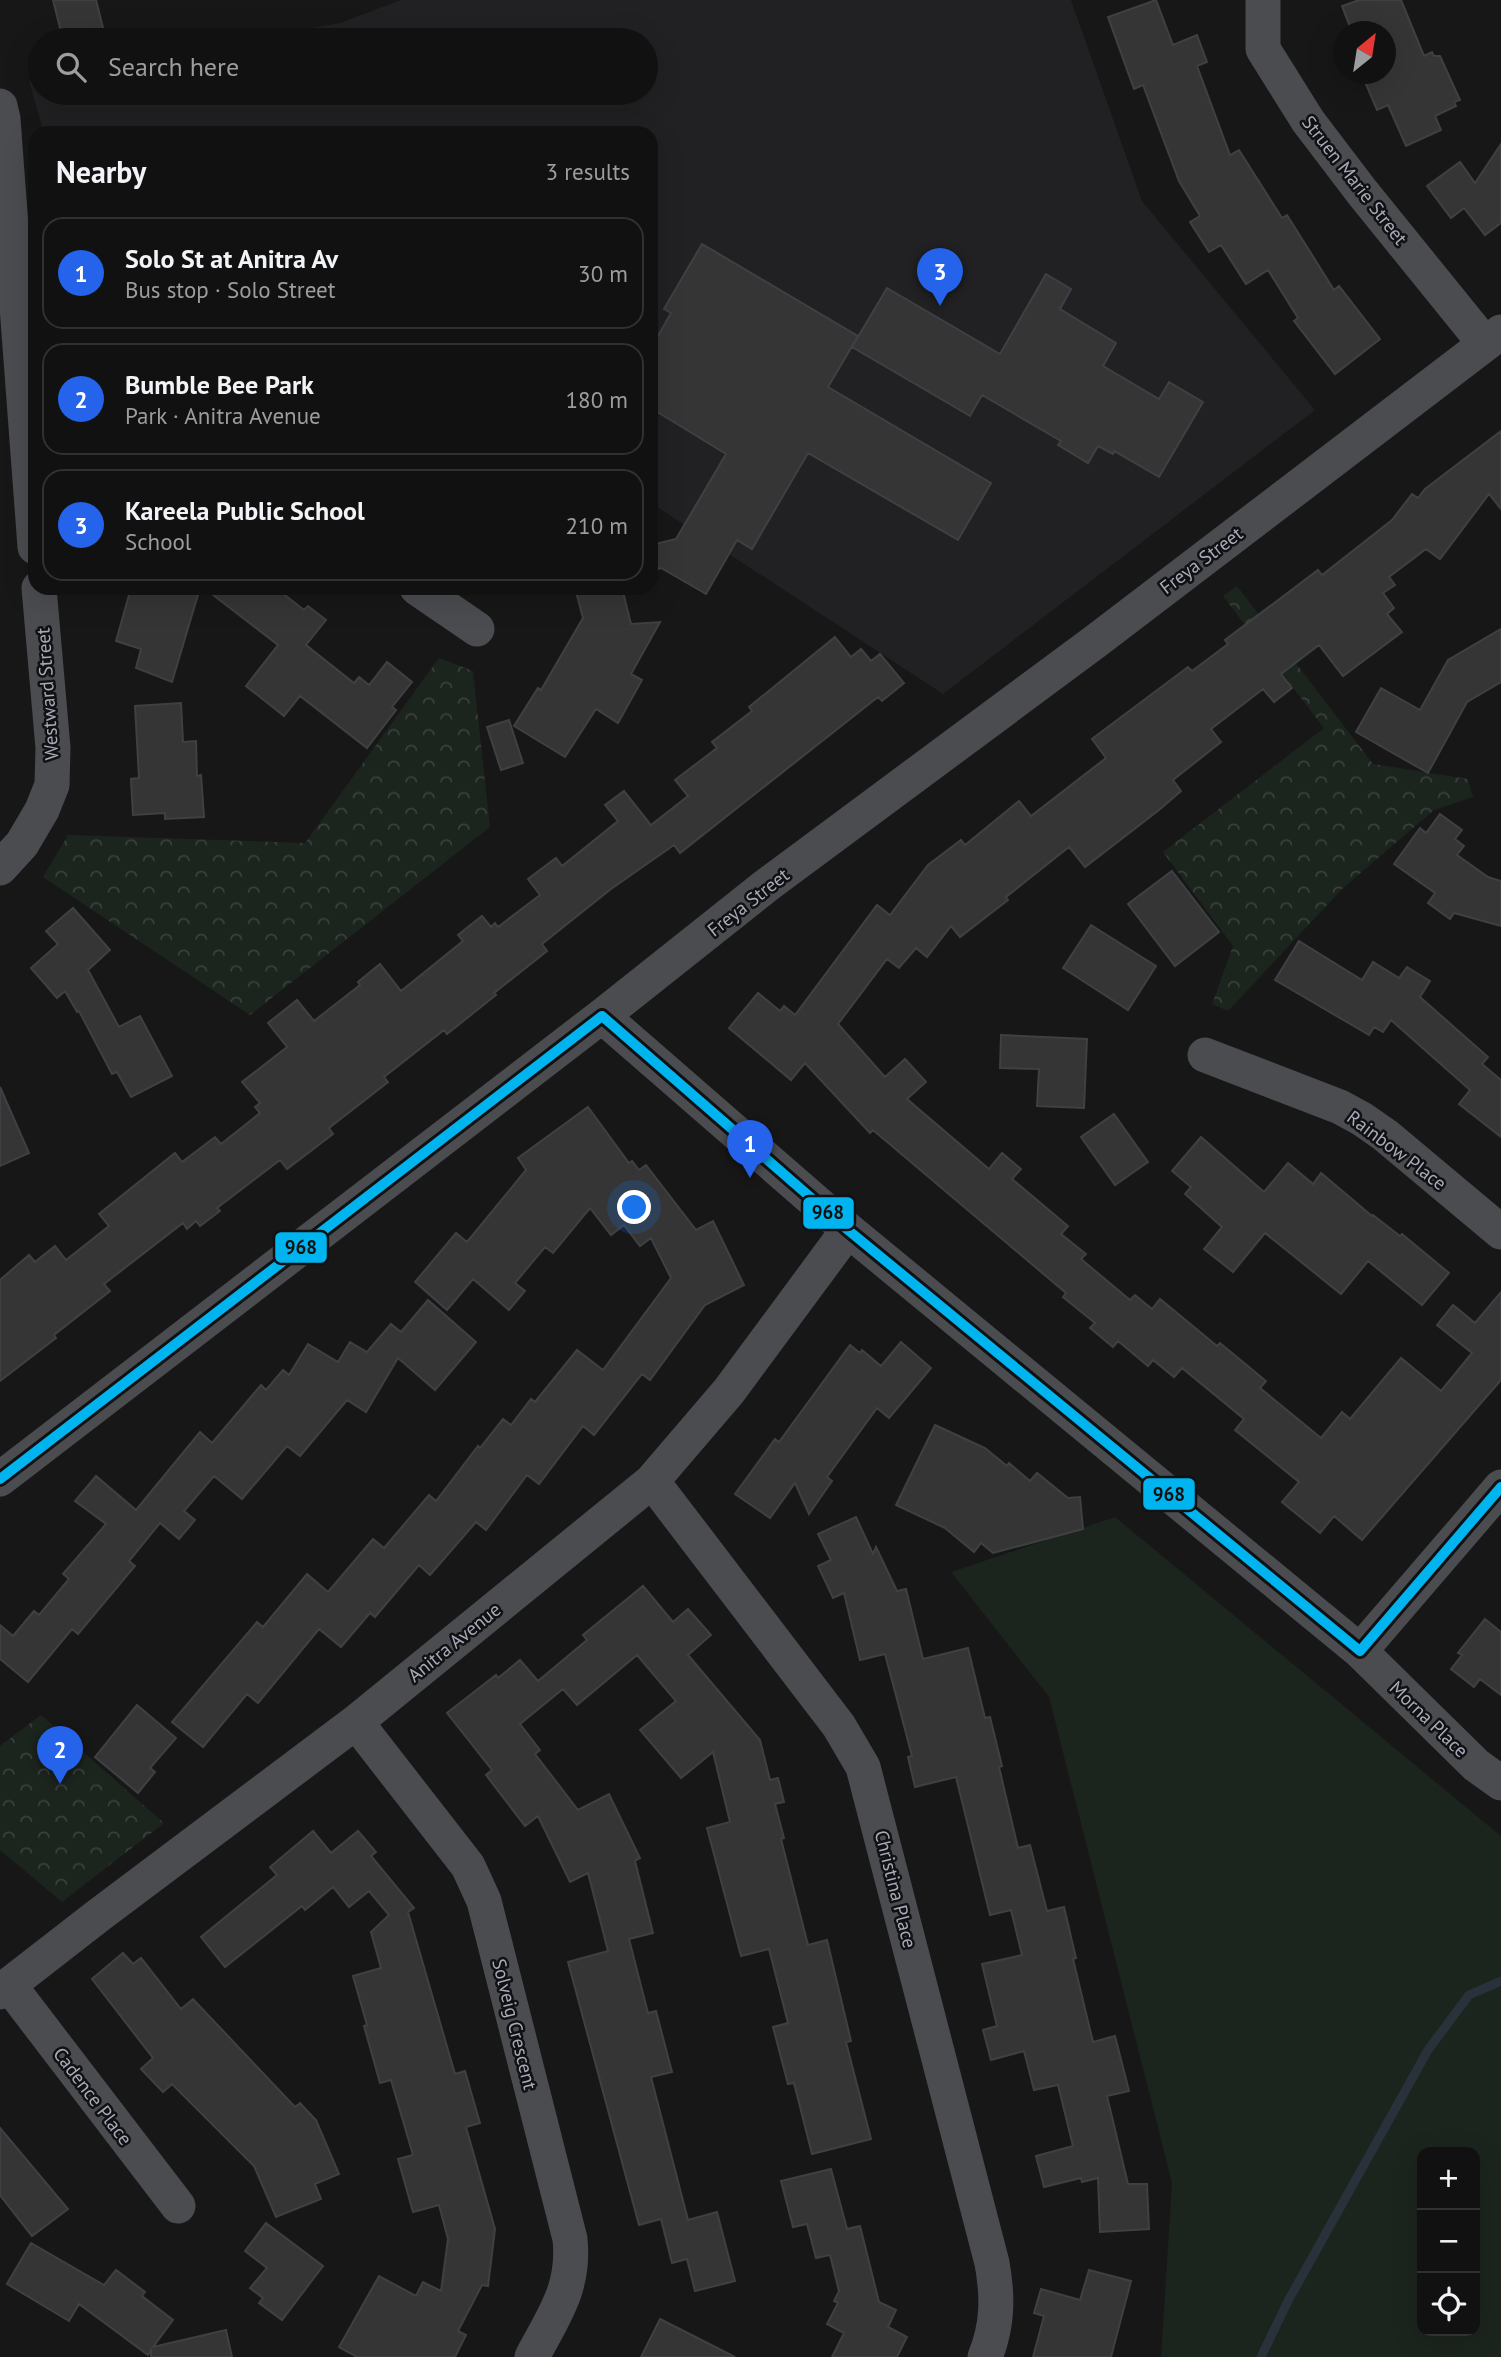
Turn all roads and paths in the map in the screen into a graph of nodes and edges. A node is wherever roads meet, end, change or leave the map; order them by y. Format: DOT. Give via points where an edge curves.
graph roads {
  1 [pos="1263,0"];
  2 [pos="0,106"];
  3 [pos="1493,338"];
  4 [pos="28,432"];
  5 [pos="40,595"];
  6 [pos="426,595"];
  7 [pos="477,629"];
  8 [pos="0,868"];
  9 [pos="602,1016"];
  10 [pos="1205,1055"];
  11 [pos="848,1230"];
  12 [pos="1501,1231"];
  13 [pos="0,1479"];
  14 [pos="652,1481"];
  15 [pos="1501,1487"];
  16 [pos="1360,1651"];
  17 [pos="356,1722"];
  18 [pos="1501,1783"];
  19 [pos="4,1989"];
  20 [pos="178,2206"];
  21 [pos="532,2357"];
  22 [pos="985,2357"];
  1 -- 3 [label="street, Struen Marie Street" via="1263,49 1308,121 1362,192"];
  2 -- 4 [label="street"];
  3 -- 9 [label="street, Freya Street" via="778,877"];
  5 -- 8 [label="street, Westward Street" via="52,785 22,844"];
  6 -- 7 [label="street"];
  9 -- 11 [label="street, Morna Place"];
  9 -- 13 [label="street, Freya Street"];
  10 -- 12 [label="street, Rainbow Place" via="1362,1119"];
  11 -- 14 [label="street, Anitra Avenue" via="729,1391"];
  11 -- 16 [label="street, Morna Place"];
  14 -- 17 [label="street, Anitra Avenue"];
  14 -- 22 [label="street, Christina Place" via="839,1726 863,1768 992,2263 996,2318"];
  15 -- 16 [label="street"];
  16 -- 18 [label="street, Morna Place" via="1476,1765"];
  17 -- 19 [label="street, Anitra Avenue"];
  17 -- 21 [label="street, Solveig Crescent" via="468,1866 484,1901 570,2239 566,2291"];
  19 -- 20 [label="street, Cadence Place"];
}
